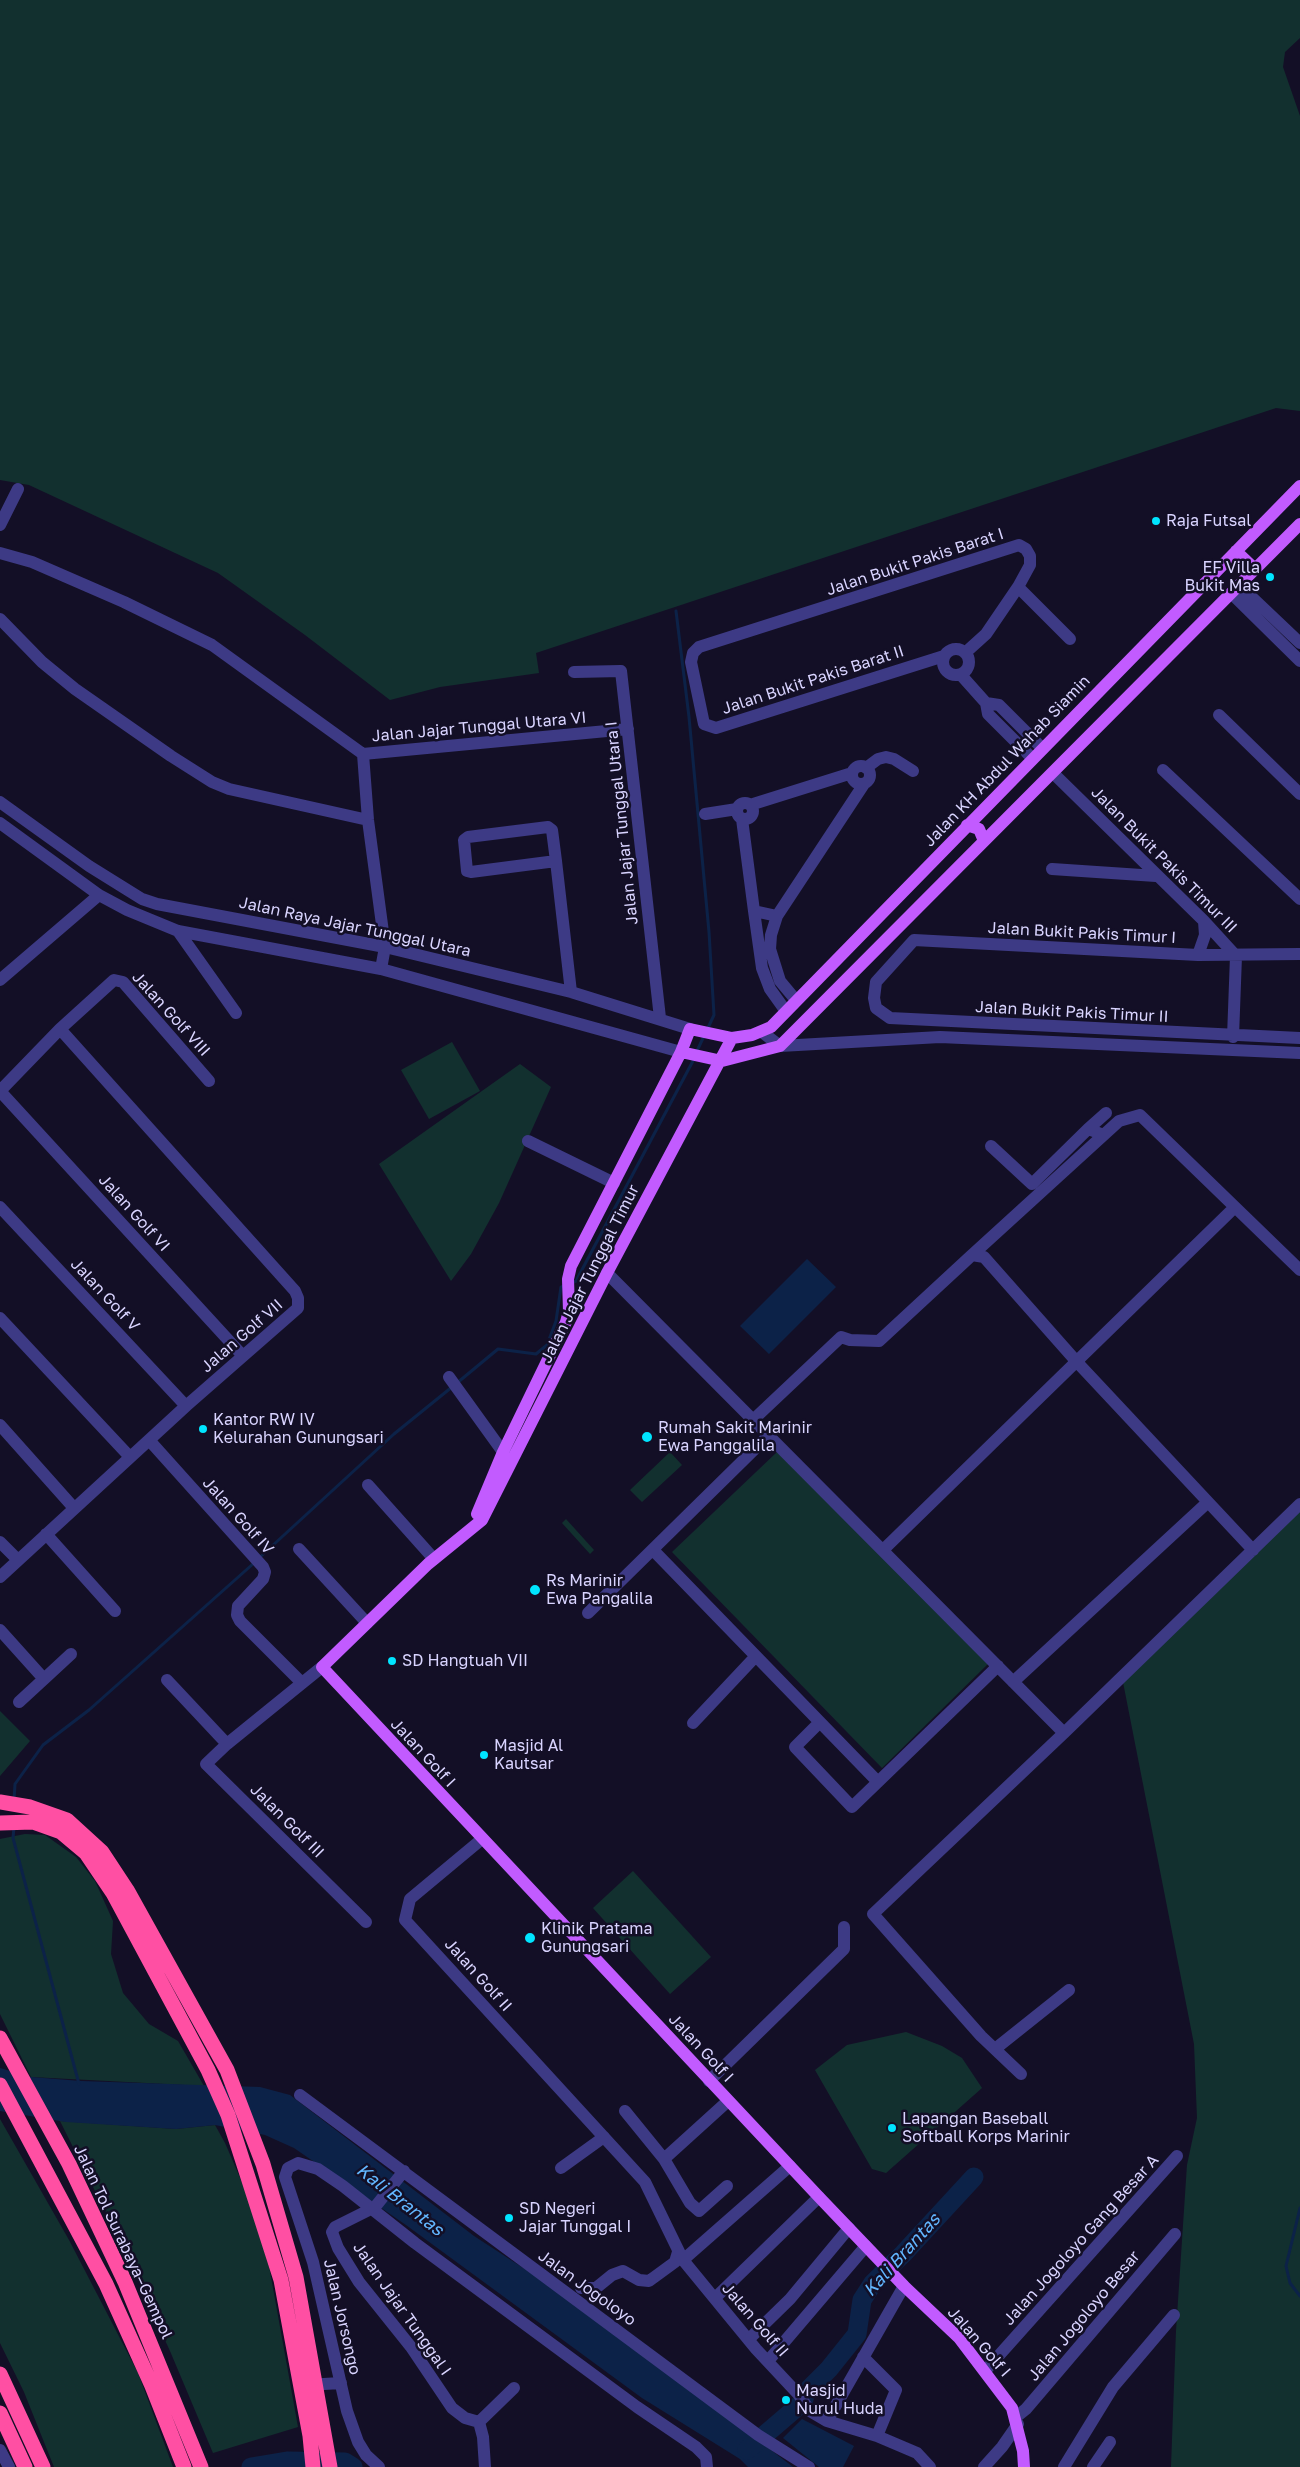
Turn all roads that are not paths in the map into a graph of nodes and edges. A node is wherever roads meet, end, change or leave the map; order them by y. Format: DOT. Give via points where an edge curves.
graph roads {
  1 [pos="1300,486"];
  2 [pos="18,490"];
  3 [pos="1300,524"];
  4 [pos="0,525"];
  5 [pos="1236,551"];
  6 [pos="0,553"];
  7 [pos="1255,569"];
  8 [pos="1018,587"];
  9 [pos="1235,589"];
  10 [pos="0,619"];
  11 [pos="1284,637"];
  12 [pos="1070,639"];
  13 [pos="1300,643"];
  14 [pos="693,653"];
  15 [pos="965,653"];
  16 [pos="944,656"];
  17 [pos="1300,661"];
  18 [pos="574,672"];
  19 [pos="961,675"];
  20 [pos="986,703"];
  21 [pos="1219,716"];
  22 [pos="628,729"];
  23 [pos="1042,748"];
  24 [pos="363,754"];
  25 [pos="1032,758"];
  26 [pos="866,768"];
  27 [pos="1164,770"];
  28 [pos="913,771"];
  29 [pos="852,773"];
  30 [pos="1053,773"];
  31 [pos="864,784"];
  32 [pos="1300,794"];
  33 [pos="990,800"];
  34 [pos="0,802"];
  35 [pos="705,814"];
  36 [pos="739,814"];
  37 [pos="1007,818"];
  38 [pos="368,820"];
  39 [pos="0,824"];
  40 [pos="967,825"];
  41 [pos="984,841"];
  42 [pos="556,861"];
  43 [pos="1052,869"];
  44 [pos="1156,876"];
  45 [pos="99,895"];
  46 [pos="1300,899"];
  47 [pos="754,910"];
  48 [pos="777,916"];
  49 [pos="1204,921"];
  50 [pos="178,930"];
  51 [pos="386,947"];
  52 [pos="1300,954"];
  53 [pos="1198,955"];
  54 [pos="1236,956"];
  55 [pos="381,969"];
  56 [pos="879,979"];
  57 [pos="0,980"];
  58 [pos="571,992"];
  59 [pos="795,999"];
  60 [pos="785,1010"];
  61 [pos="236,1013"];
  62 [pos="660,1018"];
  63 [pos="60,1029"];
  64 [pos="694,1030"];
  65 [pos="762,1032"];
  66 [pos="1233,1037"];
  67 [pos="730,1038"];
  68 [pos="1300,1038"];
  69 [pos="780,1046"];
  70 [pos="684,1053"];
  71 [pos="1300,1053"];
  72 [pos="719,1060"];
  73 [pos="209,1081"];
  74 [pos="0,1091"];
  75 [pos="1106,1113"];
  76 [pos="1088,1129"];
  77 [pos="1104,1135"];
  78 [pos="528,1141"];
  79 [pos="991,1146"];
  80 [pos="614,1183"];
  81 [pos="0,1207"];
  82 [pos="1234,1208"];
  83 [pos="972,1255"];
  84 [pos="1300,1270"];
  85 [pos="607,1273"];
  86 [pos="0,1318"];
  87 [pos="243,1356"];
  88 [pos="1076,1361"];
  89 [pos="449,1377"];
  90 [pos="186,1406"];
  91 [pos="754,1419"];
  92 [pos="0,1425"];
  93 [pos="770,1435"];
  94 [pos="149,1440"];
  95 [pos="508,1456"];
  96 [pos="130,1457"];
  97 [pos="368,1485"];
  98 [pos="1208,1502"];
  99 [pos="1300,1504"];
  100 [pos="74,1508"];
  101 [pos="46,1534"];
  102 [pos="0,1542"];
  103 [pos="299,1549"];
  104 [pos="653,1550"];
  105 [pos="883,1550"];
  106 [pos="1253,1550"];
  107 [pos="434,1559"];
  108 [pos="18,1560"];
  109 [pos="0,1577"];
  110 [pos="115,1611"];
  111 [pos="588,1614"];
  112 [pos="367,1623"];
  113 [pos="0,1630"];
  114 [pos="71,1654"];
  115 [pos="756,1656"];
  116 [pos="998,1666"];
  117 [pos="322,1667"];
  118 [pos="44,1679"];
  119 [pos="167,1680"];
  120 [pos="300,1682"];
  121 [pos="1013,1682"];
  122 [pos="20,1702"];
  123 [pos="820,1722"];
  124 [pos="693,1724"];
  125 [pos="1064,1733"];
  126 [pos="226,1744"];
  127 [pos="878,1782"];
  128 [pos="1,1802"];
  129 [pos="31,1814"];
  130 [pos="1,1823"];
  131 [pos="482,1839"];
  132 [pos="366,1922"];
  133 [pos="844,1927"];
  134 [pos="1069,1990"];
  135 [pos="0,2038"];
  136 [pos="995,2049"];
  137 [pos="1021,2074"];
  138 [pos="709,2080"];
  139 [pos="0,2085"];
  140 [pos="300,2095"];
  141 [pos="728,2101"];
  142 [pos="625,2111"];
  143 [pos="604,2137"];
  144 [pos="1177,2156"];
  145 [pos="664,2159"];
  146 [pos="790,2166"];
  147 [pos="561,2168"];
  148 [pos="402,2173"];
  149 [pos="727,2186"];
  150 [pos="819,2197"];
  151 [pos="373,2208"];
  152 [pos="849,2228"];
  153 [pos="1175,2234"];
  154 [pos="866,2246"];
  155 [pos="680,2256"];
  156 [pos="904,2286"];
  157 [pos="581,2288"];
  158 [pos="715,2298"];
  159 [pos="1174,2315"];
  160 [pos="749,2339"];
  161 [pos="863,2356"];
  162 [pos="768,2361"];
  163 [pos="987,2369"];
  164 [pos="0,2374"];
  165 [pos="341,2383"];
  166 [pos="308,2385"];
  167 [pos="514,2388"];
  168 [pos="0,2413"];
  169 [pos="1017,2420"];
  170 [pos="827,2421"];
  171 [pos="479,2422"];
  172 [pos="29,2436"];
  173 [pos="877,2436"];
  174 [pos="318,2438"];
  175 [pos="1110,2442"];
  176 [pos="5,2447"];
  177 [pos="200,2466"];
  178 [pos="313,2466"];
  179 [pos="9,2467"];
  180 [pos="24,2467"];
  181 [pos="43,2467"];
  182 [pos="184,2467"];
  183 [pos="330,2467"];
  184 [pos="379,2467"];
  185 [pos="485,2467"];
  186 [pos="707,2467"];
  187 [pos="809,2467"];
  188 [pos="930,2467"];
  189 [pos="984,2467"];
  190 [pos="1024,2467"];
  191 [pos="1064,2467"];
  192 [pos="1093,2467"];
  1 -- 5 [label="main road, Jalan KH Abdul Wahab Siamin"];
  2 -- 4 [label="street"];
  3 -- 7 [label="main road"];
  5 -- 7 [label="main road"];
  5 -- 23 [label="main road, Jalan KH Abdul Wahab Siamin"];
  6 -- 24 [label="street" via="32,562 212,645"];
  7 -- 9 [label="main road"];
  8 -- 12 [label="street"];
  8 -- 14 [label="street, Jalan Bukit Pakis Barat I" via="1030,565 1026,549 1019,546 699,647"];
  8 -- 15 [label="street, Jalan Bukit Pakis Barat I" via="986,634"];
  9 -- 11 [label="street"];
  9 -- 30 [label="main road"];
  10 -- 38 [label="street" via="42,662 75,688 212,782 229,789"];
  11 -- 13 [label="street"];
  11 -- 17 [label="street"];
  14 -- 16 [label="street, Jalan Bukit Pakis Barat II" via="691,662 704,724 716,728"];
  15 -- 16 [label="street" via="958,649 950,650"];
  15 -- 19 [label="street" via="968,665"];
  16 -- 19 [label="street" via="942,664 946,672 953,676"];
  18 -- 22 [label="street, Jalan Jajar Tunggal Utara I" via="621,672"];
  19 -- 20 [label="street"];
  20 -- 23 [label="street" via="999,705"];
  20 -- 25 [label="street" via="988,714"];
  21 -- 32 [label="street"];
  22 -- 24 [label="street, Jalan Jajar Tunggal Utara VI"];
  22 -- 62 [label="street, Jalan Jajar Tunggal Utara I"];
  23 -- 25 [label="main road, Jalan KH Abdul Wahab Siamin"];
  24 -- 38 [label="street"];
  25 -- 33 [label="main road, Jalan KH Abdul Wahab Siamin"];
  26 -- 28 [label="street" via="878,759 886,758 894,759"];
  26 -- 29 [label="street" via="860,766"];
  26 -- 31 [label="street" via="869,778"];
  27 -- 46 [label="street"];
  29 -- 31 [label="street" via="855,782"];
  29 -- 36 [label="street" via="750,805 744,803"];
  30 -- 37 [label="main road"];
  30 -- 44 [label="street, Jalan Bukit Pakis Timur III"];
  31 -- 48 [label="street"];
  33 -- 37 [label="main road" via="994,813"];
  33 -- 40 [label="main road, Jalan KH Abdul Wahab Siamin"];
  34 -- 51 [label="street, Jalan Raya Jajar Tunggal Utara" via="89,866 142,899"];
  35 -- 36 [label="street"];
  36 -- 47 [label="street"];
  37 -- 41 [label="main road"];
  38 -- 51 [label="street"];
  39 -- 45 [label="street"];
  40 -- 41 [label="main road" via="979,829"];
  40 -- 59 [label="main road, Jalan KH Abdul Wahab Siamin"];
  41 -- 69 [label="main road"];
  42 -- 42 [label="street" via="552,830 548,827 464,840 467,871 470,872"];
  42 -- 58 [label="street"];
  43 -- 44 [label="street"];
  44 -- 49 [label="street, Jalan Bukit Pakis Timur III"];
  45 -- 50 [label="street"];
  45 -- 57 [label="street"];
  47 -- 48 [label="street"];
  47 -- 60 [label="street" via="762,968 770,989"];
  48 -- 59 [label="street" via="771,935 772,957 780,981"];
  49 -- 53 [label="street" via="1205,935"];
  49 -- 54 [label="street, Jalan Bukit Pakis Timur III"];
  50 -- 55 [label="street"];
  50 -- 61 [label="street"];
  51 -- 55 [label="street"];
  51 -- 58 [label="street, Jalan Raya Jajar Tunggal Utara"];
  52 -- 54 [label="street, Jalan Bukit Pakis Timur I"];
  53 -- 54 [label="street, Jalan Bukit Pakis Timur I"];
  53 -- 56 [label="street, Jalan Bukit Pakis Timur I" via="914,940"];
  54 -- 66 [label="street, Jalan Bukit Pakis Timur III"];
  55 -- 70 [label="street"];
  56 -- 66 [label="street, Jalan Bukit Pakis Timur II" via="874,987 876,1008 890,1018"];
  58 -- 62 [label="street, Jalan Raya Jajar Tunggal Utara"];
  59 -- 60 [label="main road, Jalan KH Abdul Wahab Siamin"];
  60 -- 65 [label="main road, Jalan KH Abdul Wahab Siamin" via="771,1027"];
  62 -- 64 [label="street, Jalan Raya Jajar Tunggal Utara"];
  63 -- 73 [label="street, Jalan Golf VIII" via="114,980 118,980"];
  63 -- 74 [label="street, Jalan Golf VIII"];
  63 -- 87 [label="street, Jalan Golf VII" via="296,1291 298,1308"];
  64 -- 67 [label="main road, Jalan Raya Jajar Tunggal Utara"];
  64 -- 70 [label="main road, Jalan Jajar Tunggal Timur"];
  65 -- 67 [label="main road"];
  65 -- 69 [label="street"];
  66 -- 68 [label="street, Jalan Bukit Pakis Timur II"];
  67 -- 72 [label="main road, Jalan Jajar Tunggal Timur"];
  69 -- 71 [label="street" via="940,1037"];
  69 -- 72 [label="main road"];
  70 -- 72 [label="main road"];
  70 -- 80 [label="main road, Jalan Jajar Tunggal Timur"];
  72 -- 85 [label="main road, Jalan Jajar Tunggal Timur"];
  74 -- 87 [label="street, Jalan Golf VI"];
  75 -- 76 [label="street"];
  76 -- 77 [label="street"];
  76 -- 79 [label="street" via="1032,1184"];
  77 -- 82 [label="street" via="1120,1121 1140,1115"];
  77 -- 83 [label="street"];
  78 -- 80 [label="street"];
  80 -- 95 [label="main road, Jalan Jajar Tunggal Timur" via="571,1266 566,1322"];
  81 -- 90 [label="street, Jalan Golf V"];
  82 -- 84 [label="street"];
  82 -- 88 [label="street"];
  83 -- 88 [label="street" via="984,1257"];
  83 -- 91 [label="street" via="879,1341 841,1337"];
  85 -- 91 [label="street"];
  85 -- 95 [label="main road, Jalan Jajar Tunggal Timur"];
  86 -- 96 [label="street"];
  87 -- 90 [label="street, Jalan Golf VII"];
  88 -- 98 [label="street"];
  88 -- 105 [label="street"];
  89 -- 95 [label="street"];
  90 -- 94 [label="street, Jalan Golf VII"];
  91 -- 93 [label="street"];
  92 -- 100 [label="street"];
  93 -- 104 [label="street"];
  93 -- 105 [label="street"];
  94 -- 96 [label="street, Jalan Golf VII"];
  94 -- 120 [label="street, Jalan Golf IV" via="263,1567 263,1579 238,1606 237,1615"];
  95 -- 107 [label="main road, Jalan Jajar Tunggal Timur" via="482,1520"];
  96 -- 100 [label="street, Jalan Golf VII"];
  97 -- 107 [label="street"];
  98 -- 106 [label="street"];
  98 -- 121 [label="street"];
  99 -- 106 [label="street"];
  100 -- 101 [label="street, Jalan Golf VII"];
  101 -- 108 [label="street, Jalan Golf VII"];
  101 -- 110 [label="street"];
  102 -- 108 [label="street"];
  103 -- 112 [label="street"];
  104 -- 111 [label="street"];
  104 -- 115 [label="street"];
  105 -- 116 [label="street"];
  106 -- 125 [label="street"];
  107 -- 112 [label="main road, Jalan Jajar Tunggal Timur"];
  108 -- 109 [label="street, Jalan Golf VII"];
  112 -- 117 [label="main road, Jalan Jajar Tunggal Timur"];
  113 -- 118 [label="street"];
  114 -- 118 [label="street"];
  115 -- 123 [label="street"];
  115 -- 124 [label="street"];
  116 -- 121 [label="street"];
  116 -- 127 [label="street"];
  117 -- 120 [label="street, Jalan Golf III"];
  117 -- 131 [label="main road, Jalan Golf I"];
  118 -- 122 [label="street"];
  119 -- 126 [label="street"];
  120 -- 126 [label="street, Jalan Golf III"];
  121 -- 125 [label="street"];
  123 -- 127 [label="street"];
  123 -- 127 [label="street" via="795,1747 852,1807"];
  125 -- 136 [label="street" via="873,1914"];
  126 -- 132 [label="street, Jalan Golf III" via="206,1764"];
  128 -- 129 [label="highway"];
  129 -- 130 [label="highway"];
  129 -- 166 [label="highway" via="61,1832 86,1853 99,1870 208,2070 243,2158"];
  129 -- 166 [label="highway" via="67,1820 102,1852 127,1890 227,2070 263,2164 296,2277"];
  131 -- 138 [label="main road, Jalan Golf I"];
  131 -- 143 [label="street, Jalan Golf II" via="410,1899 406,1920"];
  133 -- 138 [label="street" via="844,1949"];
  134 -- 136 [label="street"];
  135 -- 177 [label="highway, Jalan Tol Surabaya–Gempol" via="69,2164 125,2282"];
  136 -- 137 [label="street"];
  138 -- 141 [label="main road, Jalan Golf I"];
  139 -- 182 [label="highway, Jalan Tol Surabaya–Gempol" via="110,2292"];
  140 -- 148 [label="street, Jalan Jogoloyo"];
  141 -- 145 [label="street"];
  141 -- 146 [label="main road, Jalan Golf I"];
  142 -- 145 [label="street"];
  143 -- 147 [label="street"];
  143 -- 155 [label="street, Jalan Golf II" via="645,2182"];
  144 -- 163 [label="street, Jalan Jogoloyo Gang Besar A"];
  145 -- 149 [label="street" via="690,2203 699,2210"];
  146 -- 150 [label="main road, Jalan Golf I"];
  146 -- 155 [label="street"];
  148 -- 151 [label="street, Jalan Jajar Tunggal I"];
  148 -- 187 [label="street, Jalan Jogoloyo" via="762,2438"];
  150 -- 152 [label="main road, Jalan Golf I"];
  150 -- 158 [label="street"];
  151 -- 165 [label="street, Jalan Jorsongo" via="318,2169 298,2163 288,2168 285,2177 313,2262"];
  151 -- 171 [label="street, Jalan Jajar Tunggal I" via="333,2228 338,2248 359,2282 411,2347 452,2408 465,2418"];
  151 -- 186 [label="street" via="637,2407 696,2447 706,2457"];
  152 -- 154 [label="main road, Jalan Golf I"];
  152 -- 160 [label="street" via="790,2299"];
  153 -- 169 [label="street, Jalan Jogoloyo Besar"];
  154 -- 156 [label="main road, Jalan Golf I"];
  154 -- 162 [label="street"];
  155 -- 157 [label="street" via="649,2281 639,2280 623,2271 596,2288"];
  155 -- 158 [label="street, Jalan Golf II"];
  156 -- 161 [label="street"];
  156 -- 163 [label="main road, Jalan Golf I"];
  158 -- 160 [label="street, Jalan Golf II"];
  159 -- 191 [label="street" via="1114,2387"];
  160 -- 162 [label="street, Jalan Golf II"];
  161 -- 170 [label="street"];
  161 -- 173 [label="street" via="896,2390"];
  162 -- 170 [label="street, Jalan Golf II" via="813,2414"];
  163 -- 169 [label="main road, Jalan Golf I"];
  164 -- 172 [label="highway"];
  165 -- 166 [label="street"];
  165 -- 184 [label="street, Jalan Jorsongo" via="358,2442"];
  166 -- 174 [label="highway"];
  167 -- 171 [label="street"];
  168 -- 176 [label="highway"];
  169 -- 189 [label="street, Jalan Jogoloyo Besar" via="1002,2447"];
  169 -- 190 [label="main road, Jalan Golf I"];
  170 -- 173 [label="street, Jalan Golf II"];
  171 -- 185 [label="street"];
  172 -- 176 [label="highway"];
  172 -- 181 [label="highway"];
  173 -- 188 [label="street, Jalan Golf II" via="917,2453"];
  174 -- 178 [label="highway"];
  174 -- 183 [label="highway"];
  175 -- 192 [label="street"];
  176 -- 179 [label="street"];
  176 -- 180 [label="highway"];
}
